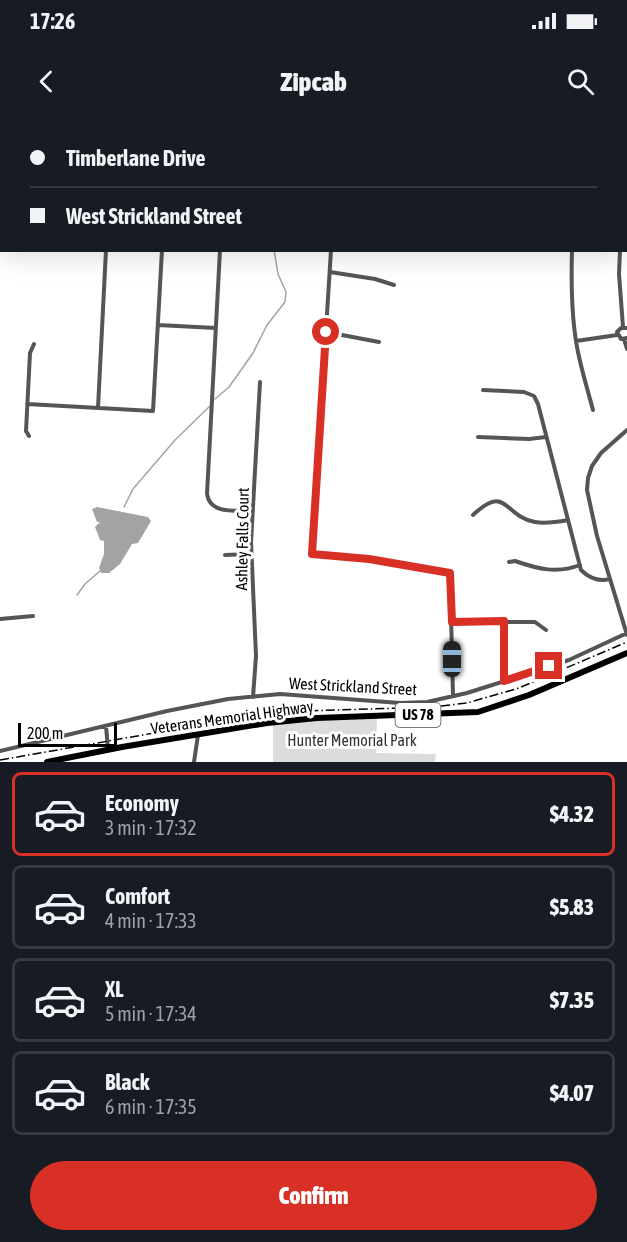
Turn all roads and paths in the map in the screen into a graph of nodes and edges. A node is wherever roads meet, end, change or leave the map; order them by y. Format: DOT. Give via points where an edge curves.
graph roads {
  1 [pos="106,252"];
  2 [pos="162,252"];
  3 [pos="220,252"];
  4 [pos="331,252"];
  5 [pos="572,252"];
  6 [pos="620,252"];
  7 [pos="330,272"];
  8 [pos="394,285"];
  9 [pos="158,325"];
  10 [pos="216,328"];
  11 [pos="625,328"];
  12 [pos="326,332"];
  13 [pos="617,334"];
  14 [pos="626,338"];
  15 [pos="576,341"];
  16 [pos="380,342"];
  17 [pos="34,344"];
  18 [pos="627,349"];
  19 [pos="260,382"];
  20 [pos="483,390"];
  21 [pos="27,404"];
  22 [pos="98,408"];
  23 [pos="593,410"];
  24 [pos="627,430"];
  25 [pos="29,436"];
  26 [pos="478,437"];
  27 [pos="546,437"];
  28 [pos="253,511"];
  29 [pos="473,515"];
  30 [pos="568,520"];
  31 [pos="251,554"];
  32 [pos="225,555"];
  33 [pos="509,562"];
  34 [pos="580,565"];
  35 [pos="610,579"];
  36 [pos="33,616"];
  37 [pos="0,620"];
  38 [pos="504,621"];
  39 [pos="452,622"];
  40 [pos="546,630"];
  41 [pos="627,634"];
  42 [pos="627,653"];
  43 [pos="504,681"];
  44 [pos="453,696"];
  45 [pos="253,697"];
  46 [pos="106,726"];
  47 [pos="198,734"];
  48 [pos="108,750"];
  49 [pos="0,751"];
  50 [pos="48,762"];
  51 [pos="194,762"];
  1 -- 22 [label="street"];
  2 -- 9 [label="street"];
  3 -- 10 [label="street"];
  4 -- 7 [label="street"];
  5 -- 15 [label="street"];
  6 -- 11 [label="street"];
  7 -- 8 [label="street"];
  7 -- 12 [label="street"];
  9 -- 10 [label="street"];
  9 -- 22 [label="street" via="153,411"];
  10 -- 28 [label="street" via="208,500 219,510"];
  11 -- 13 [label="street"];
  12 -- 16 [label="street"];
  12 -- 39 [label="street" via="312,554 450,573"];
  13 -- 14 [label="street"];
  13 -- 15 [label="street"];
  14 -- 18 [label="street"];
  15 -- 23 [label="street"];
  17 -- 21 [label="street"];
  19 -- 28 [label="street, Ashley Falls Court"];
  20 -- 27 [label="street" via="534,396"];
  21 -- 22 [label="street"];
  21 -- 25 [label="street"];
  24 -- 35 [label="street" via="601,453 588,478 597,536"];
  26 -- 27 [label="street"];
  27 -- 30 [label="street"];
  28 -- 31 [label="street, Ashley Falls Court"];
  29 -- 30 [label="street" via="484,504 499,501 534,522"];
  30 -- 34 [label="street"];
  31 -- 32 [label="street"];
  31 -- 45 [label="street, Ashley Falls Court" via="256,656"];
  33 -- 34 [label="street" via="551,571"];
  34 -- 35 [label="street" via="588,577"];
  35 -- 41 [label="street"];
  36 -- 37 [label="street"];
  38 -- 39 [label="street"];
  38 -- 40 [label="street" via="535,622"];
  38 -- 43 [label="street"];
  39 -- 44 [label="street"];
  41 -- 43 [label="street, West Strickland Street" via="569,660"];
  42 -- 47 [label="main road, Veterans Memorial Highway / US 78" via="478,712 314,718"];
  43 -- 44 [label="street, West Strickland Street"];
  44 -- 45 [label="street, West Strickland Street" via="400,703 280,694"];
  45 -- 46 [label="street, West Strickland Street" via="196,704"];
  46 -- 48 [label="street"];
  46 -- 49 [label="street, West Strickland Street"];
  47 -- 48 [label="main road, Veterans Memorial Highway / US 78"];
  47 -- 51 [label="street"];
  48 -- 50 [label="main road, Veterans Memorial Highway / US 78"];
}
